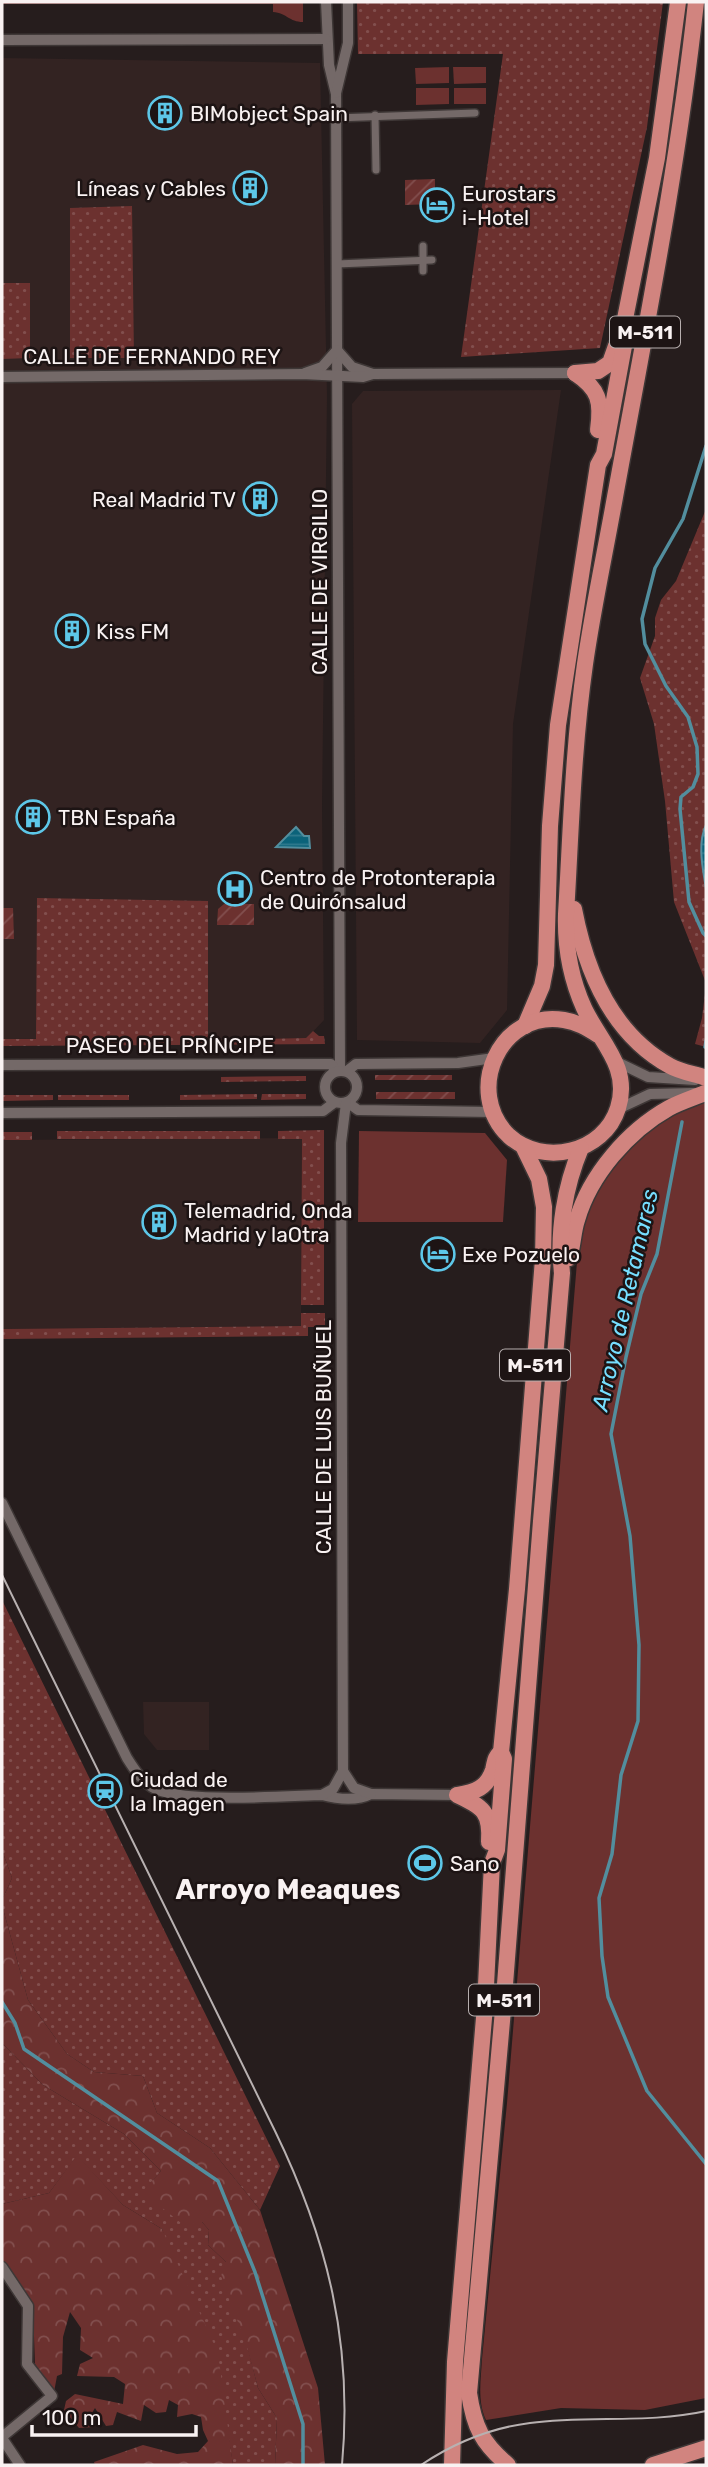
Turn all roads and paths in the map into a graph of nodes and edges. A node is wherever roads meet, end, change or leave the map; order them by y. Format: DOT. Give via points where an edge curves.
graph roads {
  1 [pos="326,2"];
  2 [pos="348,2"];
  3 [pos="678,2"];
  4 [pos="696,2"];
  5 [pos="327,38"];
  6 [pos="2,40"];
  7 [pos="336,93"];
  8 [pos="475,113"];
  9 [pos="375,115"];
  10 [pos="336,118"];
  11 [pos="376,170"];
  12 [pos="423,247"];
  13 [pos="423,260"];
  14 [pos="432,260"];
  15 [pos="337,264"];
  16 [pos="423,271"];
  17 [pos="622,334"];
  18 [pos="337,349"];
  19 [pos="575,373"];
  20 [pos="302,374"];
  21 [pos="373,374"];
  22 [pos="2,377"];
  23 [pos="337,377"];
  24 [pos="598,465"];
  25 [pos="569,889"];
  26 [pos="525,1026"];
  27 [pos="598,1035"];
  28 [pos="494,1058"];
  29 [pos="617,1062"];
  30 [pos="2,1065"];
  31 [pos="341,1071"];
  32 [pos="706,1086"];
  33 [pos="343,1102"];
  34 [pos="618,1109"];
  35 [pos="493,1112"];
  36 [pos="2,1113"];
  37 [pos="523,1146"];
  38 [pos="581,1148"];
  39 [pos="562,1273"];
  40 [pos="2,1503"];
  41 [pos="501,1752"];
  42 [pos="343,1771"];
  43 [pos="371,1794"];
  44 [pos="457,1795"];
  45 [pos="321,1796"];
  46 [pos="492,1863"];
  47 [pos="2,2267"];
  48 [pos="2,2438"];
  49 [pos="706,2448"];
  50 [pos="20,2465"];
  51 [pos="452,2465"];
  52 [pos="508,2465"];
  53 [pos="653,2465"];
  1 -- 5 [label="street, CALLE DE VIRGILIO"];
  2 -- 7 [label="street, CALLE DE VIRGILIO" via="348,43"];
  3 -- 17 [label="highway, M-511" via="657,158"];
  4 -- 25 [label="highway, M-511" via="672,185 585,661 573,759"];
  5 -- 6 [label="street"];
  5 -- 7 [label="street, CALLE DE VIRGILIO"];
  7 -- 10 [label="street, CALLE DE VIRGILIO"];
  8 -- 9 [label="street"];
  9 -- 10 [label="street"];
  9 -- 11 [label="street"];
  10 -- 15 [label="street, CALLE DE VIRGILIO"];
  12 -- 13 [label="street"];
  13 -- 14 [label="street"];
  13 -- 15 [label="street"];
  13 -- 16 [label="street"];
  15 -- 18 [label="street, CALLE DE VIRGILIO"];
  17 -- 19 [label="highway, M-511" via="610,363 598,371"];
  17 -- 24 [label="highway, M-511" via="624,346 604,454"];
  18 -- 20 [label="street, CALLE DE FERNANDO REY" via="322,367"];
  18 -- 21 [label="street" via="352,367"];
  18 -- 23 [label="street, CALLE DE VIRGILIO"];
  19 -- 21 [label="street, CALLE DE FERNANDO REY"];
  19 -- 24 [label="highway, M-511" via="596,391 601,411 595,453"];
  20 -- 22 [label="street, CALLE DE FERNANDO REY"];
  20 -- 23 [label="street, CALLE DE FERNANDO REY"];
  21 -- 23 [label="street, CALLE DE FERNANDO REY"];
  23 -- 31 [label="street, CALLE DE VIRGILIO"];
  24 -- 26 [label="highway, M-511" via="558,725 546,965"];
  25 -- 27 [label="highway, M-511" via="569,958 579,995"];
  25 -- 32 [label="highway" via="583,951 610,1011 644,1048"];
  26 -- 27 [label="highway, M-511" via="562,1019"];
  26 -- 28 [label="highway, M-511"];
  27 -- 29 [label="highway, M-511"];
  28 -- 31 [label="street, PASEO DEL PRÍNCIPE" via="356,1064"];
  28 -- 35 [label="highway" via="488,1094"];
  29 -- 32 [label="street" via="648,1077"];
  29 -- 34 [label="highway, M-511" via="622,1086"];
  30 -- 31 [label="street, PASEO DEL PRÍNCIPE" via="331,1064"];
  31 -- 33 [label="street" via="357,1083 354,1097"];
  31 -- 33 [label="street" via="329,1075 325,1091 329,1098"];
  32 -- 34 [label="street" via="650,1094"];
  32 -- 39 [label="highway" via="670,1107 607,1163 576,1220"];
  33 -- 35 [label="street" via="358,1110"];
  33 -- 36 [label="street" via="323,1111"];
  33 -- 42 [label="street, CALLE DE LUIS BUÑUEL"];
  34 -- 38 [label="highway" via="597,1139"];
  35 -- 37 [label="highway, M-511"];
  37 -- 38 [label="highway" via="552,1153"];
  37 -- 41 [label="highway, M-511" via="539,1179 544,1207 543,1259"];
  38 -- 39 [label="highway, M-511" via="567,1191"];
  39 -- 52 [label="highway, M-511" via="469,2393 484,2442"];
  40 -- 45 [label="street" via="138,1775 163,1792 180,1795"];
  41 -- 44 [label="highway" via="477,1792"];
  41 -- 46 [label="highway, M-511" via="497,1850"];
  42 -- 43 [label="street" via="354,1788"];
  42 -- 45 [label="street" via="333,1789"];
  43 -- 44 [label="street"];
  43 -- 45 [label="street"];
  44 -- 46 [label="highway" via="478,1804 487,1815"];
  46 -- 51 [label="highway, M-511" via="482,2056 455,2362"];
  47 -- 48 [label="street" via="28,2306 27,2364 52,2396"];
  48 -- 50 [label="street"];
  49 -- 53 [label="highway"];
}
